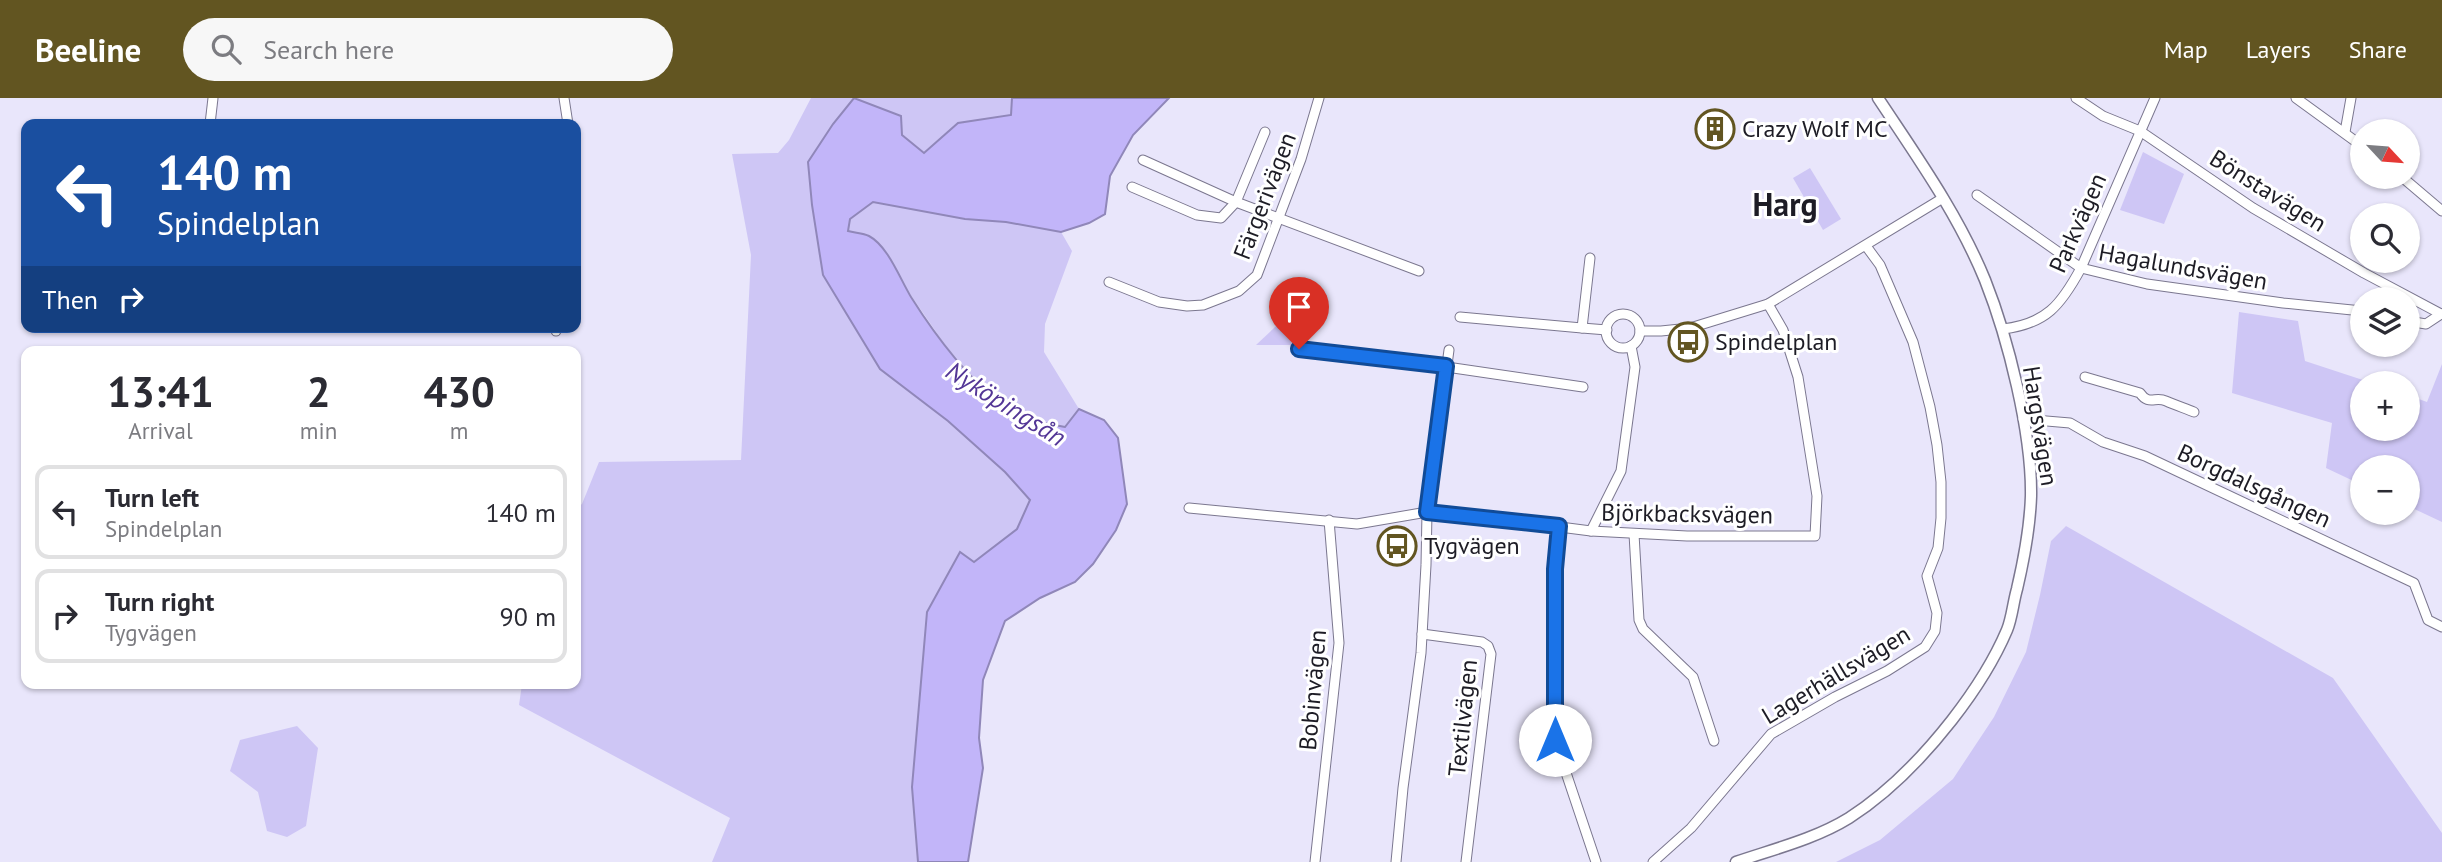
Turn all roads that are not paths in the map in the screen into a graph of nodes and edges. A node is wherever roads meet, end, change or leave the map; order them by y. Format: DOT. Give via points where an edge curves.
graph roads {
  1 [pos="213,98"];
  2 [pos="564,98"];
  3 [pos="1319,98"];
  4 [pos="1878,98"];
  5 [pos="2076,98"];
  6 [pos="2155,98"];
  7 [pos="2296,98"];
  8 [pos="2351,98"];
  9 [pos="211,119"];
  10 [pos="567,119"];
  11 [pos="2140,131"];
  12 [pos="1265,132"];
  13 [pos="2345,132"];
  14 [pos="2350,136"];
  15 [pos="1143,160"];
  16 [pos="1132,187"];
  17 [pos="2416,189"];
  18 [pos="1977,194"];
  19 [pos="1943,198"];
  20 [pos="1236,202"];
  21 [pos="2442,212"];
  22 [pos="1279,217"];
  23 [pos="1866,246"];
  24 [pos="1590,258"];
  25 [pos="2081,268"];
  26 [pos="1419,271"];
  27 [pos="1109,282"];
  28 [pos="1768,304"];
  29 [pos="2350,310"];
  30 [pos="2442,312"];
  31 [pos="1460,317"];
  32 [pos="2420,323"];
  33 [pos="1582,328"];
  34 [pos="2003,329"];
  35 [pos="1607,330"];
  36 [pos="1640,331"];
  37 [pos="1631,346"];
  38 [pos="1299,349"];
  39 [pos="1449,350"];
  40 [pos="1446,366"];
  41 [pos="2085,377"];
  42 [pos="1583,387"];
  43 [pos="2194,412"];
  44 [pos="2023,419"];
  45 [pos="1189,508"];
  46 [pos="1427,512"];
  47 [pos="1329,520"];
  48 [pos="1559,526"];
  49 [pos="1591,531"];
  50 [pos="1634,534"];
  51 [pos="2442,627"];
  52 [pos="1422,634"];
  53 [pos="1714,741"];
  54 [pos="1315,862"];
  55 [pos="1396,862"];
  56 [pos="1466,862"];
  57 [pos="1595,862"];
  58 [pos="1653,862"];
  59 [pos="1736,862"];
  1 -- 9 [label="street"];
  2 -- 10 [label="street"];
  3 -- 22 [label="street, Färgerivägen"];
  4 -- 19 [label="street, Hargsvägen"];
  5 -- 11 [label="street, Bönstavägen" via="2103,116"];
  6 -- 11 [label="street, Parkvägen"];
  7 -- 13 [label="street"];
  8 -- 13 [label="street"];
  11 -- 25 [label="street, Parkvägen"];
  11 -- 30 [label="street, Bönstavägen" via="2253,208"];
  12 -- 20 [label="street"];
  13 -- 14 [label="street"];
  15 -- 20 [label="street"];
  16 -- 20 [label="street" via="1197,215 1221,218"];
  17 -- 21 [label="street"];
  18 -- 25 [label="street, Hagalundsvägen"];
  19 -- 23 [label="street"];
  19 -- 34 [label="street, Hargsvägen" via="1973,254"];
  20 -- 22 [label="street"];
  22 -- 26 [label="street"];
  22 -- 27 [label="street, Färgerivägen" via="1257,275 1239,290 1203,305 1159,302"];
  23 -- 28 [label="street"];
  23 -- 58 [label="street, Lagerhällsvägen" via="1880,265 1913,342 1937,445 1941,519 1927,576 1937,613 1935,631 1925,647 1771,734 1691,828"];
  24 -- 33 [label="street"];
  25 -- 29 [label="street, Hagalundsvägen" via="2147,284"];
  25 -- 34 [label="street, Parkvägen" via="2067,295 2048,315"];
  28 -- 36 [label="street" via="1690,328"];
  28 -- 50 [label="street, Björkbacksvägen" via="1783,330 1798,377 1817,496 1815,536"];
  30 -- 32 [label="street" via="2426,324"];
  31 -- 33 [label="street"];
  33 -- 35 [label="street"];
  34 -- 44 [label="street, Hargsvägen"];
  35 -- 36 [label="street" via="1611,320 1621,314 1632,316"];
  35 -- 37 [label="street" via="1616,346"];
  36 -- 37 [label="street"];
  37 -- 49 [label="street" via="1634,367 1621,471"];
  38 -- 40 [label="street"];
  39 -- 40 [label="street"];
  40 -- 42 [label="street"];
  40 -- 46 [label="street"];
  41 -- 43 [label="street"];
  44 -- 51 [label="street, Borgdalsgången" via="2070,423 2414,583 2428,620"];
  44 -- 59 [label="street, Hargsvägen" via="2031,496 2023,563 2007,630 1974,691 1933,745 1849,818 1814,836"];
  45 -- 47 [label="street"];
  46 -- 47 [label="street" via="1357,524"];
  46 -- 48 [label="street"];
  46 -- 52 [label="street"];
  47 -- 54 [label="street, Bobinvägen" via="1339,643"];
  48 -- 49 [label="street, Björkbacksvägen"];
  48 -- 57 [label="street" via="1555,740"];
  49 -- 50 [label="street, Björkbacksvägen"];
  50 -- 53 [label="street" via="1643,629 1693,677"];
  52 -- 55 [label="street"];
  52 -- 56 [label="street, Textilvägen" via="1482,642 1491,654"];
}
